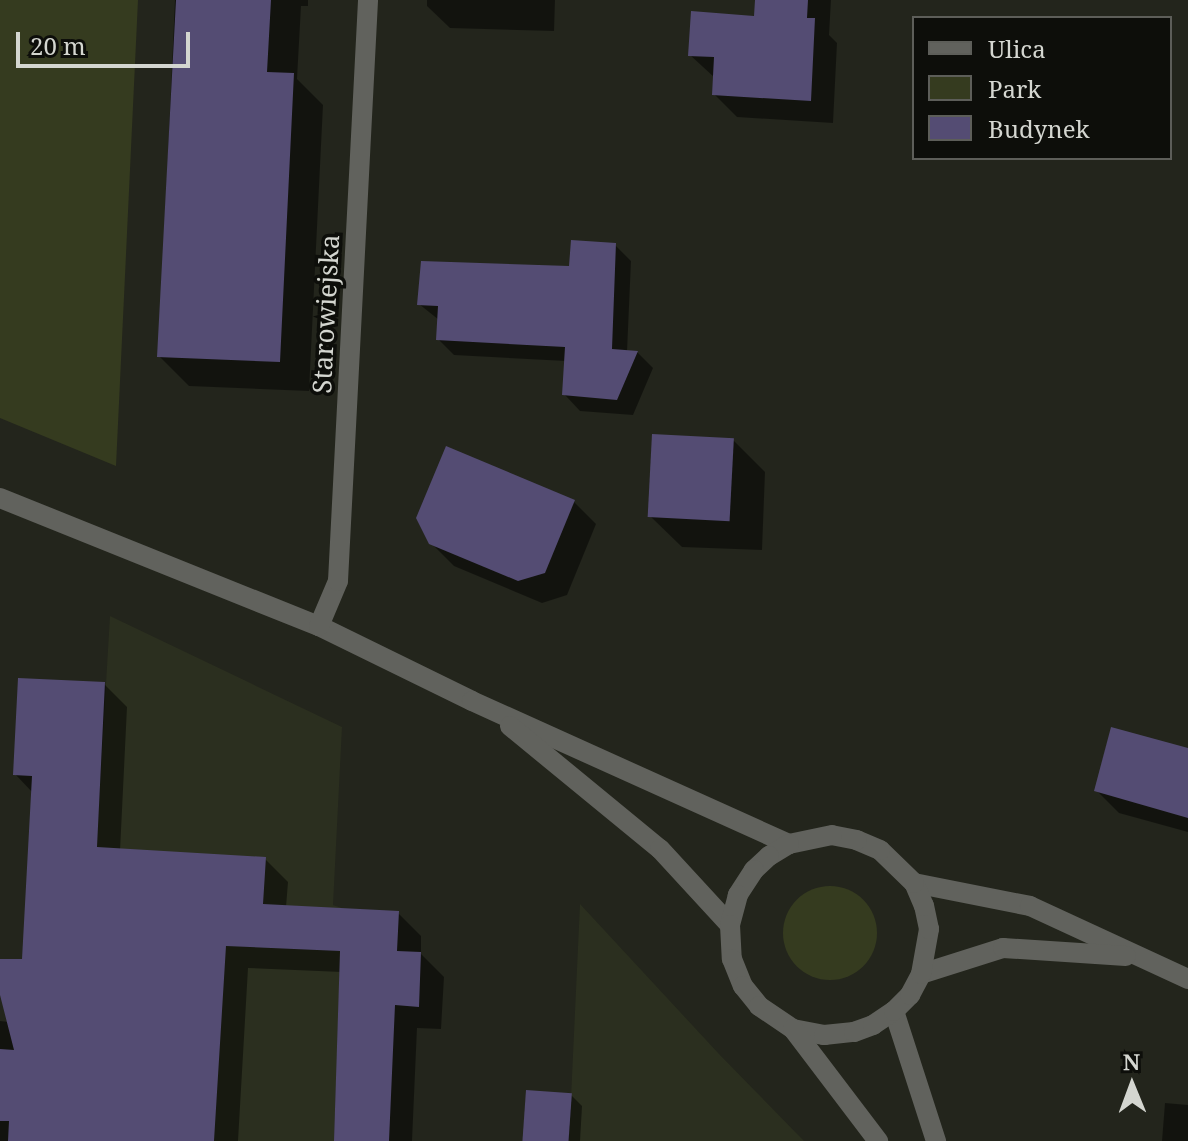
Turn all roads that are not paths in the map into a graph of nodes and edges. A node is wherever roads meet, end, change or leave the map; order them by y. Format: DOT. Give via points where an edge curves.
graph roads {
  1 [pos="368,0"];
  2 [pos="0,498"];
  3 [pos="319,626"];
  4 [pos="488,708"];
  5 [pos="789,844"];
  6 [pos="914,883"];
  7 [pos="730,925"];
  8 [pos="1134,957"];
  9 [pos="921,974"];
  10 [pos="1188,979"];
  11 [pos="894,1011"];
  12 [pos="793,1029"];
  13 [pos="878,1141"];
  14 [pos="936,1141"];
  1 -- 3 [label="street, Starowiejska" via="338,581"];
  2 -- 3 [label="street"];
  3 -- 4 [label="street"];
  4 -- 5 [label="street"];
  4 -- 7 [label="street" via="660,849"];
  5 -- 6 [label="street" via="832,835 857,840 880,850"];
  5 -- 7 [label="street" via="754,870 738,895"];
  6 -- 8 [label="street" via="1030,906"];
  6 -- 9 [label="street" via="929,929"];
  7 -- 12 [label="street" via="732,959 743,986 759,1006"];
  8 -- 9 [label="street" via="1003,948"];
  8 -- 10 [label="street"];
  9 -- 11 [label="street"];
  11 -- 12 [label="street" via="854,1032 824,1035"];
  11 -- 14 [label="street"];
  12 -- 13 [label="street"];
}
